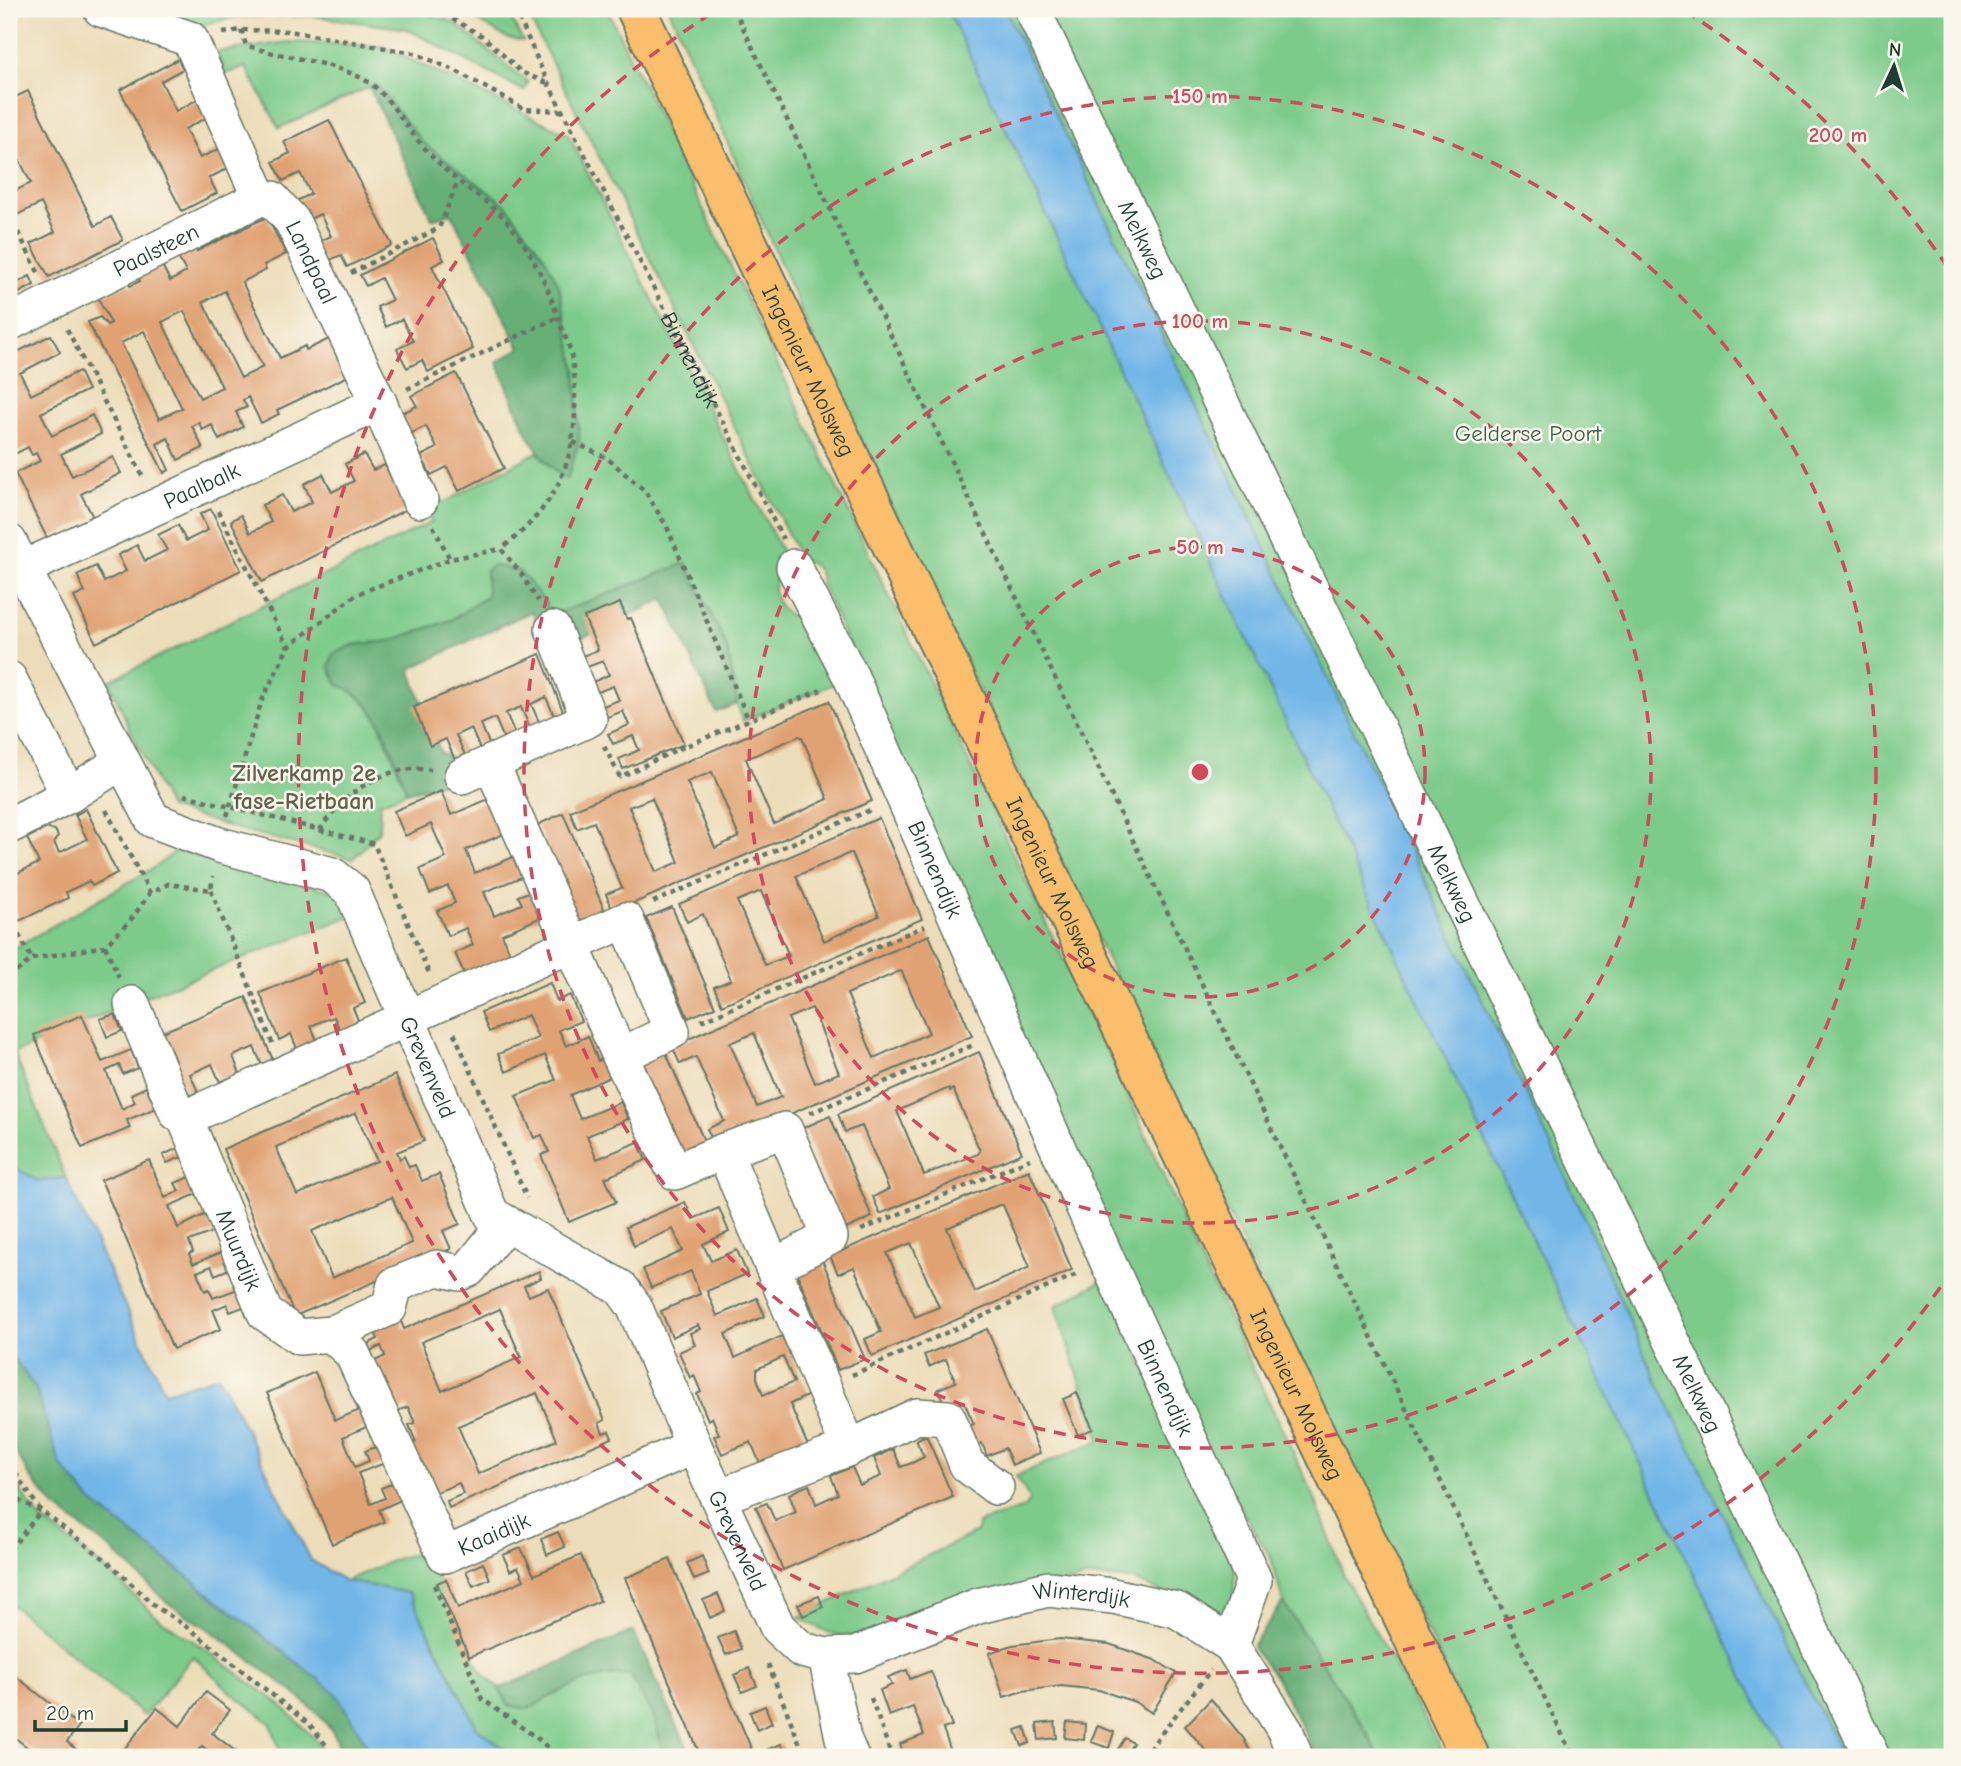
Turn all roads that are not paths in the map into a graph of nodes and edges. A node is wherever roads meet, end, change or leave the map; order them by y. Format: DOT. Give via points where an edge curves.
graph roads {
  1 [pos="101,9"];
  2 [pos="636,9"];
  3 [pos="1032,9"];
  4 [pos="260,198"];
  5 [pos="9,323"];
  6 [pos="379,403"];
  7 [pos="420,500"];
  8 [pos="16,555"];
  9 [pos="794,567"];
  10 [pos="553,629"];
  11 [pos="9,679"];
  12 [pos="121,762"];
  13 [pos="80,788"];
  14 [pos="9,826"];
  15 [pos="570,944"];
  16 [pos="132,1004"];
  17 [pos="407,1017"];
  18 [pos="620,1056"];
  19 [pos="185,1118"];
  20 [pos="724,1151"];
  21 [pos="506,1223"];
  22 [pos="774,1267"];
  23 [pos="331,1334"];
  24 [pos="694,1446"];
  25 [pos="849,1448"];
  26 [pos="996,1487"];
  27 [pos="719,1497"];
  28 [pos="1231,1645"];
  29 [pos="815,1647"];
  30 [pos="851,1757"];
  31 [pos="1295,1757"];
  32 [pos="1470,1757"];
  33 [pos="1872,1757"];
  1 -- 4 [label="street" via="190,39"];
  2 -- 32 [label="main road, Ingenieur Molsweg"];
  3 -- 33 [label="street, Melkweg"];
  4 -- 5 [label="street, Paalsteen"];
  4 -- 6 [label="street, Landpaal" via="272,199 292,221"];
  6 -- 7 [label="street, Landpaal"];
  6 -- 8 [label="street, Paalbalk" via="157,506"];
  8 -- 12 [label="street, Grevenveld"];
  9 -- 28 [label="street, Binnendijk" via="851,677 1107,1260 1254,1580"];
  10 -- 15 [label="street" via="589,719 476,769"];
  11 -- 13 [label="street"];
  12 -- 13 [label="street"];
  12 -- 17 [label="street, Grevenveld" via="153,820 219,845 332,875 352,891"];
  13 -- 14 [label="street"];
  15 -- 17 [label="street"];
  15 -- 18 [label="street"];
  15 -- 18 [label="street" via="626,919 672,1031"];
  16 -- 19 [label="street, Muurdijk" via="177,1113"];
  17 -- 19 [label="street"];
  17 -- 21 [label="street, Grevenveld" via="492,1215"];
  18 -- 20 [label="street" via="675,1172"];
  19 -- 23 [label="street, Muurdijk" via="265,1313 299,1337"];
  20 -- 22 [label="street"];
  20 -- 22 [label="street" via="785,1130 830,1237"];
  21 -- 23 [label="street" via="469,1269 460,1273 437,1268 395,1284 389,1308"];
  21 -- 24 [label="street, Grevenveld" via="621,1288 634,1306"];
  22 -- 25 [label="street"];
  23 -- 24 [label="street, Kaaidijk" via="352,1353 445,1555"];
  24 -- 27 [label="street, Grevenveld"];
  25 -- 26 [label="street" via="917,1416 948,1418 967,1465"];
  25 -- 27 [label="street"];
  27 -- 29 [label="street, Grevenveld"];
  28 -- 29 [label="street, Winterdijk" via="1177,1610 1113,1596 1048,1589"];
  28 -- 31 [label="street, Winterdijk" via="1286,1732"];
  29 -- 30 [label="street, Grevenveld"];
}
